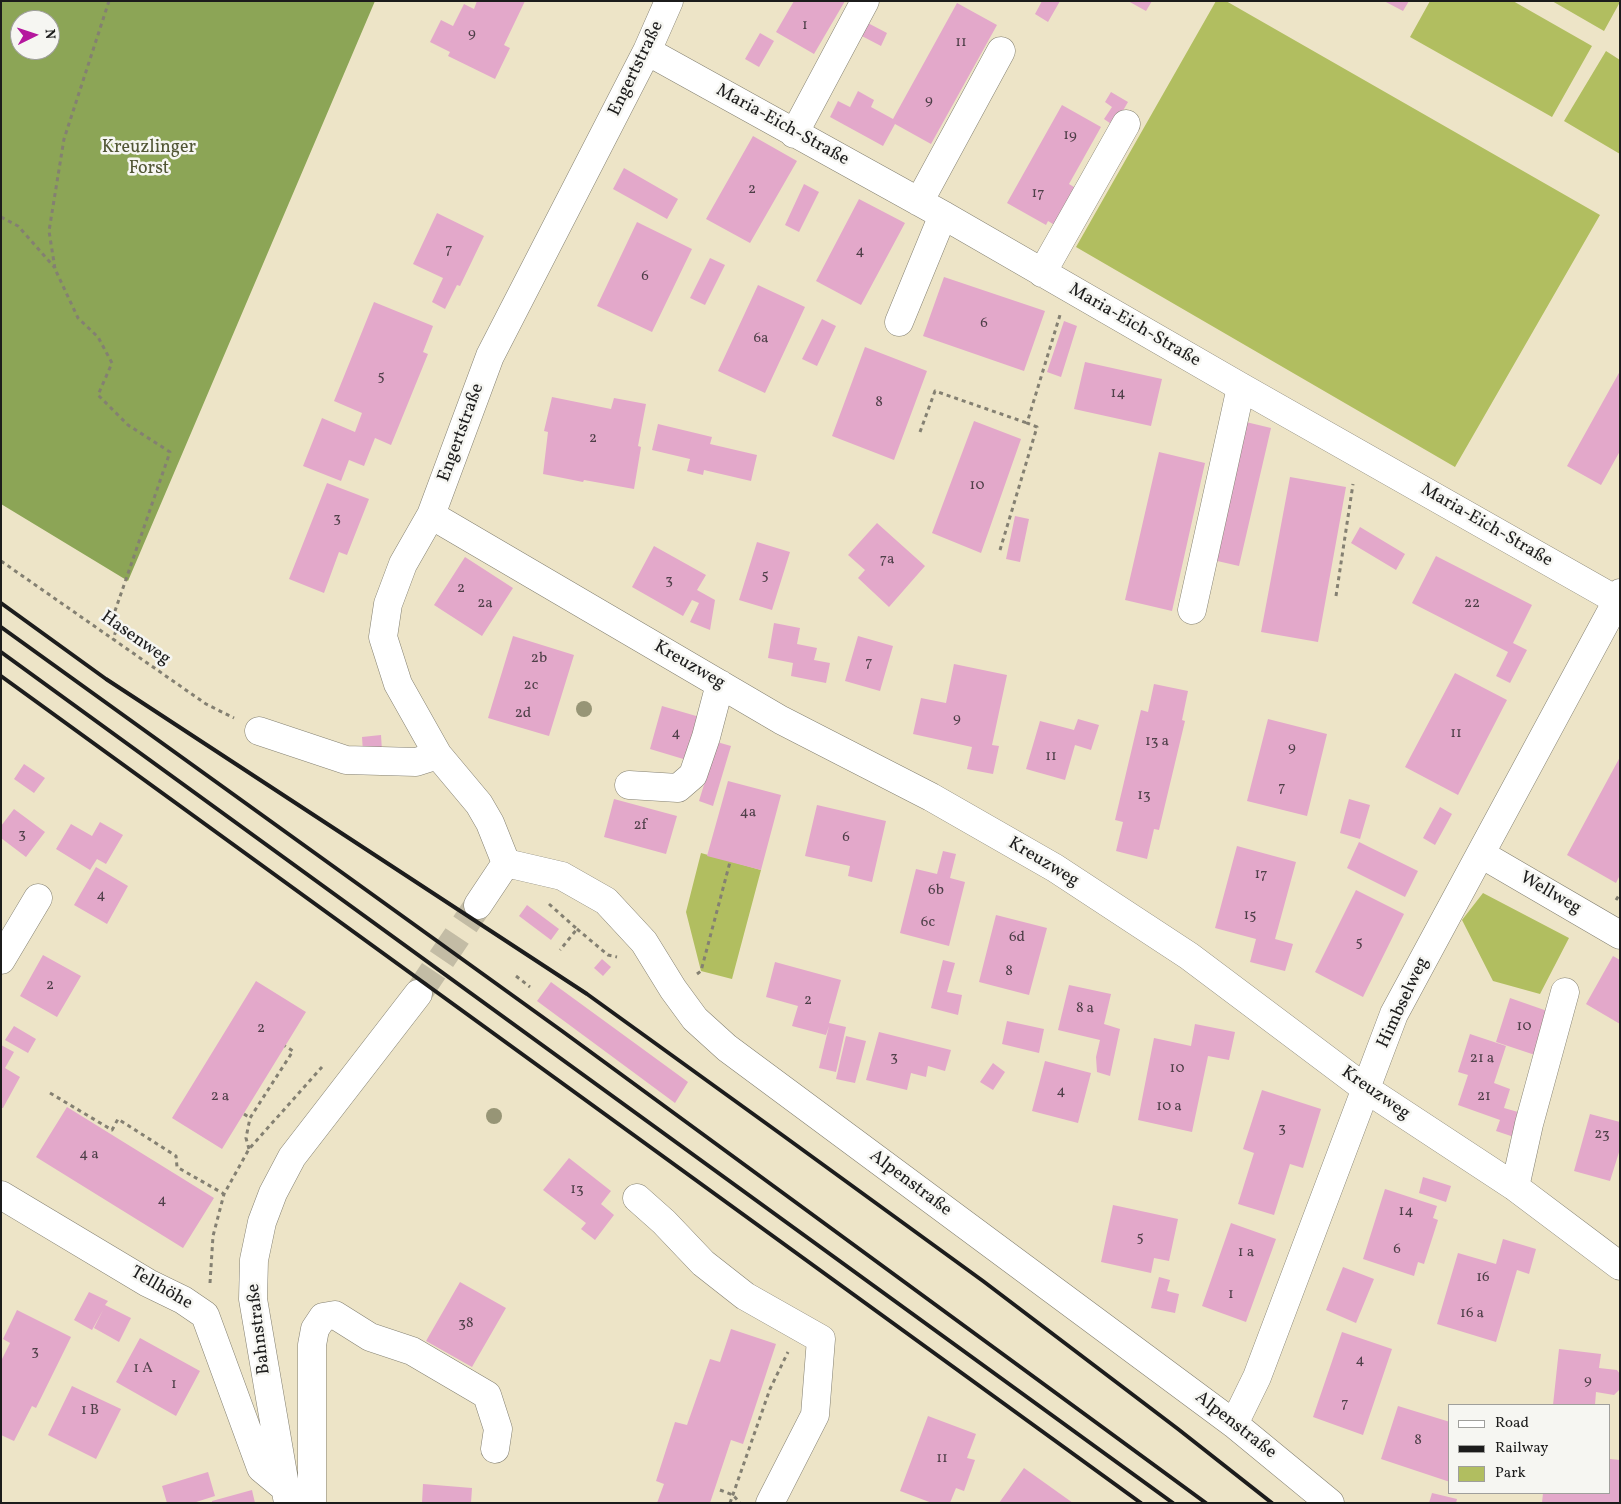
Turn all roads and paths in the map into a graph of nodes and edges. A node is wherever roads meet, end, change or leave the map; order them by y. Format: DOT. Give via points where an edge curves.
graph roads {
  1 [pos="109,1"];
  2 [pos="669,1"];
  3 [pos="865,1"];
  4 [pos="647,51"];
  5 [pos="1000,52"];
  6 [pos="1126,124"];
  7 [pos="794,134"];
  8 [pos="919,202"];
  9 [pos="943,215"];
  10 [pos="1,217"];
  11 [pos="55,269"];
  12 [pos="1042,273"];
  13 [pos="1069,288"];
  14 [pos="899,322"];
  15 [pos="1241,387"];
  16 [pos="1026,423"];
  17 [pos="920,432"];
  18 [pos="1358,454"];
  19 [pos="431,515"];
  20 [pos="1000,550"];
  21 [pos="1,561"];
  22 [pos="1336,596"];
  23 [pos="1619,599"];
  24 [pos="1192,610"];
  25 [pos="113,640"];
  26 [pos="720,684"];
  27 [pos="259,731"];
  28 [pos="438,756"];
  29 [pos="629,785"];
  30 [pos="1481,854"];
  31 [pos="730,862"];
  32 [pos="506,863"];
  33 [pos="551,873"];
  34 [pos="38,898"];
  35 [pos="478,905"];
  36 [pos="576,930"];
  37 [pos="1620,935"];
  38 [pos="560,950"];
  39 [pos="608,955"];
  40 [pos="1,960"];
  41 [pos="701,971"];
  42 [pos="516,976"];
  43 [pos="530,987"];
  44 [pos="1565,992"];
  45 [pos="418,994"];
  46 [pos="285,1046"];
  47 [pos="316,1072"];
  48 [pos="1366,1089"];
  49 [pos="50,1093"];
  50 [pos="244,1114"];
  51 [pos="250,1118"];
  52 [pos="249,1149"];
  53 [pos="1515,1187"];
  54 [pos="224,1194"];
  55 [pos="1,1196"];
  56 [pos="637,1198"];
  57 [pos="1620,1266"];
  58 [pos="205,1315"];
  59 [pos="800,1327"];
  60 [pos="1234,1424"];
  61 [pos="495,1449"];
  62 [pos="720,1490"];
  63 [pos="286,1495"];
  64 [pos="733,1495"];
  65 [pos="312,1503"];
  66 [pos="730,1503"];
  67 [pos="740,1503"];
  68 [pos="770,1503"];
  69 [pos="1330,1503"];
  1 -- 11 [label="path" via="64,139 49,231"];
  2 -- 4 [label="street, Engertstraße"];
  3 -- 7 [label="street"];
  4 -- 7 [label="street, Maria-Eich-Straße"];
  4 -- 19 [label="street, Engertstraße" via="490,356"];
  5 -- 8 [label="street"];
  6 -- 12 [label="street"];
  7 -- 8 [label="street, Maria-Eich-Straße"];
  8 -- 9 [label="street, Maria-Eich-Straße"];
  9 -- 12 [label="street, Maria-Eich-Straße"];
  9 -- 14 [label="street"];
  10 -- 11 [label="path" via="18,226"];
  11 -- 25 [label="path" via="78,318 98,337 112,363 98,395 128,425 170,452 115,611 117,627"];
  12 -- 13 [label="street, Maria-Eich-Straße"];
  13 -- 15 [label="street, Maria-Eich-Straße"];
  13 -- 16 [label="path"];
  15 -- 18 [label="street, Maria-Eich-Straße"];
  15 -- 24 [label="street"];
  16 -- 17 [label="path" via="935,391"];
  16 -- 20 [label="path" via="1038,427"];
  18 -- 22 [label="path"];
  18 -- 23 [label="street, Maria-Eich-Straße"];
  19 -- 26 [label="street, Kreuzweg"];
  19 -- 28 [label="street, Engertstraße" via="403,564 388,604 383,637 398,684"];
  21 -- 25 [label="path, Hasenweg"];
  23 -- 30 [label="street, Himbselweg"];
  25 -- 27 [label="path, Hasenweg" via="206,704"];
  26 -- 29 [label="street" via="693,775 678,788"];
  26 -- 48 [label="street, Kreuzweg" via="781,720 931,797 1055,868 1189,956"];
  27 -- 28 [label="street" via="346,760 416,762"];
  28 -- 32 [label="street, Engertstraße" via="480,804"];
  30 -- 37 [label="street, Wellweg"];
  30 -- 48 [label="street, Himbselweg" via="1394,1014"];
  31 -- 41 [label="path"];
  32 -- 33 [label="street, Alpenstraße"];
  32 -- 35 [label="street"];
  33 -- 36 [label="path" via="547,903"];
  33 -- 60 [label="street, Alpenstraße" via="606,901 644,942 695,1019 727,1048"];
  34 -- 40 [label="street"];
  36 -- 38 [label="path"];
  36 -- 39 [label="path"];
  42 -- 43 [label="path"];
  44 -- 53 [label="street"];
  45 -- 63 [label="street, Bahnstraße" via="292,1157 262,1222 254,1260 253,1299"];
  46 -- 51 [label="path" via="293,1051"];
  47 -- 52 [label="path"];
  48 -- 53 [label="street, Kreuzweg"];
  48 -- 60 [label="street, Himbselweg" via="1257,1377"];
  49 -- 54 [label="path" via="112,1130 118,1119 176,1156 177,1167"];
  50 -- 51 [label="path"];
  51 -- 52 [label="path" via="246,1138"];
  52 -- 54 [label="path"];
  53 -- 57 [label="street, Kreuzweg"];
  54 -- 58 [label="path" via="213,1236 210,1291"];
  55 -- 58 [label="street, Tellhöhe"];
  56 -- 59 [label="street" via="703,1263 745,1296"];
  58 -- 63 [label="street, Tellhöhe" via="261,1468"];
  59 -- 64 [label="path" via="770,1389"];
  59 -- 68 [label="street" via="822,1338 815,1416"];
  60 -- 69 [label="street, Alpenstraße"];
  61 -- 65 [label="street" via="498,1429 487,1395 412,1350 370,1337 335,1315 323,1316 315,1329 312,1345"];
  62 -- 64 [label="path"];
  64 -- 66 [label="path"];
  64 -- 67 [label="path"];
}
